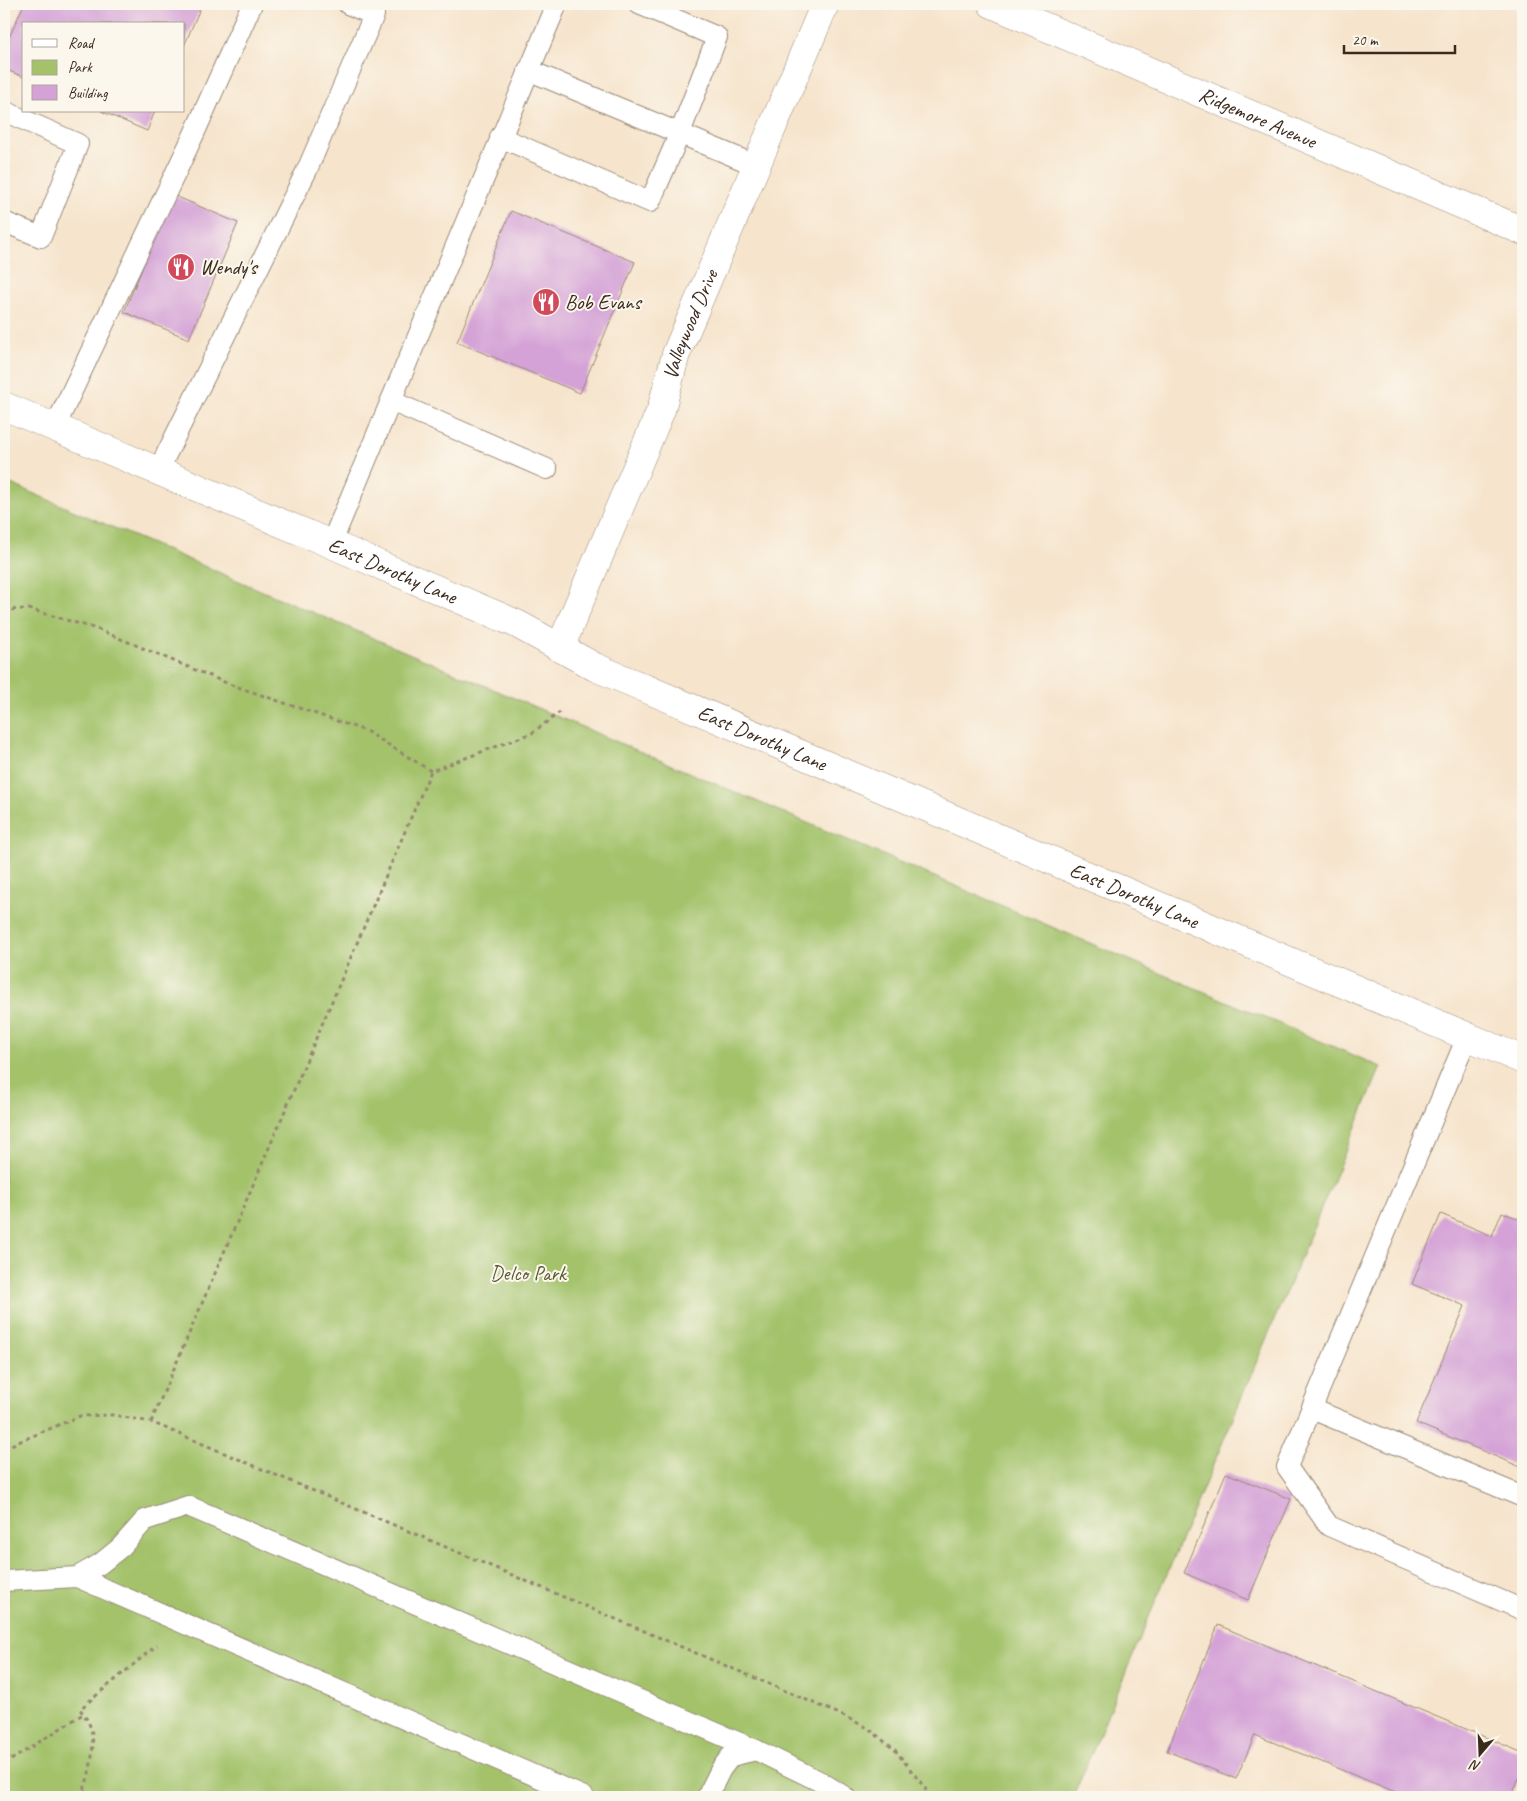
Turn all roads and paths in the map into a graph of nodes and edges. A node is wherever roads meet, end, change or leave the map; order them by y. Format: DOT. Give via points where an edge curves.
graph roads {
  1 [pos="252,4"];
  2 [pos="348,4"];
  3 [pos="556,4"];
  4 [pos="639,4"];
  5 [pos="824,4"];
  6 [pos="992,4"];
  7 [pos="528,70"];
  8 [pos="4,111"];
  9 [pos="680,133"];
  10 [pos="500,137"];
  11 [pos="755,165"];
  12 [pos="4,222"];
  13 [pos="1523,230"];
  14 [pos="391,401"];
  15 [pos="4,406"];
  16 [pos="55,427"];
  17 [pos="546,469"];
  18 [pos="158,471"];
  19 [pos="332,544"];
  20 [pos="4,610"];
  21 [pos="560,648"];
  22 [pos="560,712"];
  23 [pos="431,771"];
  24 [pos="1467,1037"];
  25 [pos="1523,1060"];
  26 [pos="1312,1408"];
  27 [pos="151,1422"];
  28 [pos="4,1448"];
  29 [pos="1523,1497"];
  30 [pos="77,1577"];
  31 [pos="4,1581"];
  32 [pos="1523,1610"];
  33 [pos="183,1623"];
  34 [pos="83,1714"];
  35 [pos="756,1750"];
  36 [pos="11,1760"];
  37 [pos="80,1797"];
  38 [pos="584,1797"];
  39 [pos="707,1797"];
  40 [pos="844,1797"];
  41 [pos="928,1797"];
  1 -- 16 [label="lane"];
  2 -- 18 [label="lane" via="374,15 307,170"];
  3 -- 7 [label="lane"];
  4 -- 9 [label="lane" via="717,37"];
  5 -- 11 [label="main road, Valleywood Drive"];
  6 -- 13 [label="main road, Ridgemore Avenue"];
  7 -- 9 [label="lane"];
  7 -- 10 [label="lane"];
  8 -- 12 [label="lane" via="78,144 41,237"];
  9 -- 10 [label="lane" via="650,202"];
  9 -- 11 [label="lane"];
  10 -- 14 [label="lane"];
  11 -- 21 [label="main road, Valleywood Drive" via="676,354 661,410"];
  14 -- 17 [label="lane"];
  14 -- 19 [label="lane"];
  15 -- 16 [label="main road, East Dorothy Lane"];
  16 -- 18 [label="main road, East Dorothy Lane"];
  18 -- 19 [label="main road, East Dorothy Lane"];
  19 -- 21 [label="main road, East Dorothy Lane" via="517,624"];
  20 -- 23 [label="path" via="29,609 97,629 229,684 366,731"];
  21 -- 24 [label="main road, East Dorothy Lane" via="604,671"];
  22 -- 23 [label="path" via="532,733"];
  23 -- 27 [label="path"];
  24 -- 25 [label="main road, East Dorothy Lane"];
  24 -- 26 [label="lane"];
  26 -- 29 [label="lane"];
  26 -- 32 [label="lane" via="1288,1468 1329,1526"];
  27 -- 28 [label="path" via="113,1415 80,1416"];
  27 -- 41 [label="path" via="836,1712 868,1728 895,1750 925,1788"];
  30 -- 31 [label="lane"];
  30 -- 33 [label="lane"];
  30 -- 35 [label="lane" via="121,1548 145,1520 188,1506"];
  33 -- 34 [label="path" via="80,1709"];
  33 -- 38 [label="lane"];
  34 -- 36 [label="path"];
  34 -- 37 [label="path" via="90,1726 92,1763"];
  35 -- 39 [label="lane" via="731,1756 720,1769"];
  35 -- 40 [label="lane"];
}
